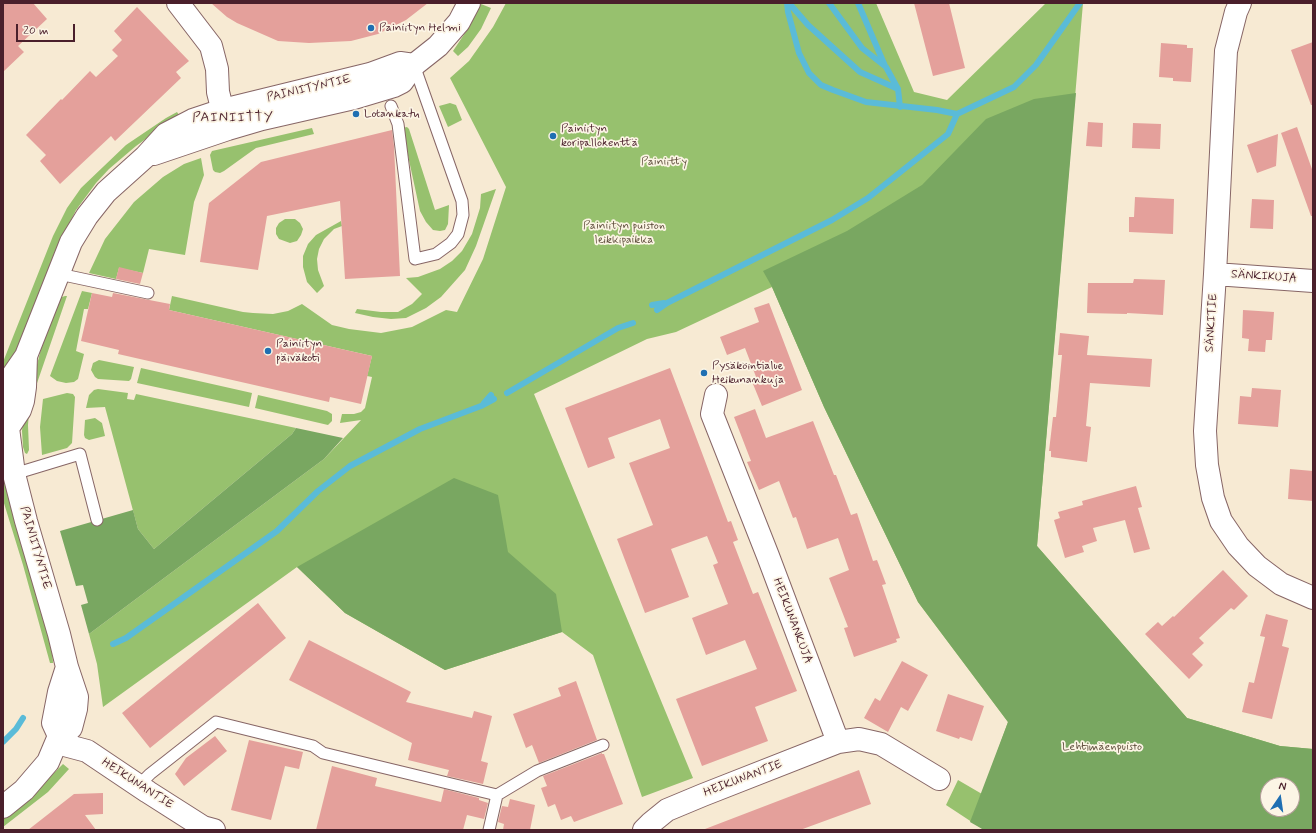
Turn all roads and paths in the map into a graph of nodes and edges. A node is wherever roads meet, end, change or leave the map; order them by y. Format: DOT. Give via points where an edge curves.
graph roads {
  1 [pos="178,3"];
  2 [pos="469,3"];
  3 [pos="1240,3"];
  4 [pos="414,65"];
  5 [pos="391,106"];
  6 [pos="225,119"];
  7 [pos="59,274"];
  8 [pos="1215,274"];
  9 [pos="1313,280"];
  10 [pos="148,293"];
  11 [pos="26,356"];
  12 [pos="716,395"];
  13 [pos="3,396"];
  14 [pos="5,422"];
  15 [pos="14,474"];
  16 [pos="97,520"];
  17 [pos="1313,598"];
  18 [pos="58,740"];
  19 [pos="838,742"];
  20 [pos="603,745"];
  21 [pos="939,779"];
  22 [pos="138,786"];
  23 [pos="497,795"];
  24 [pos="3,806"];
  25 [pos="649,828"];
  26 [pos="212,830"];
  27 [pos="489,830"];
  1 -- 6 [label="street" via="211,46"];
  2 -- 4 [label="street, PAINIITYNTIE" via="459,22 438,46"];
  3 -- 8 [label="street, SÄNKITIE" via="1226,51"];
  4 -- 5 [label="lane" via="462,201 463,215 458,234 451,243 436,254 415,259 398,124"];
  4 -- 6 [label="street, PAINIITYNTIE" via="402,82 354,98 262,119"];
  6 -- 7 [label="street, PAINIITYNTIE" via="145,157 106,192 71,242"];
  7 -- 10 [label="lane"];
  7 -- 11 [label="street, PAINIITYNTIE"];
  8 -- 9 [label="street, SÄNKIKUJA"];
  8 -- 17 [label="street, SÄNKITIE" via="1205,431 1207,465 1213,498 1221,521 1238,546 1257,566 1281,584"];
  11 -- 13 [label="street, PAINIITYNTIE" via="8,382"];
  11 -- 14 [label="street, PAINIITYNTIE" via="23,401 20,410"];
  12 -- 19 [label="street, HEIKUNANKUJA" via="712,414"];
  14 -- 15 [label="street, PAINIITYNTIE"];
  15 -- 16 [label="lane" via="80,454"];
  15 -- 18 [label="street, PAINIITYNTIE" via="77,697 71,728"];
  18 -- 22 [label="street, HEIKUNANTIE" via="87,751"];
  18 -- 24 [label="street, PAINIITYNTIE" via="48,762 24,790"];
  19 -- 21 [label="street" via="859,739 882,744"];
  19 -- 25 [label="street, HEIKUNANTIE" via="667,810"];
  20 -- 23 [label="lane" via="537,770"];
  22 -- 23 [label="lane" via="216,722 313,746 323,753"];
  22 -- 26 [label="street, HEIKUNANTIE" via="203,827"];
  23 -- 27 [label="lane"];
}
